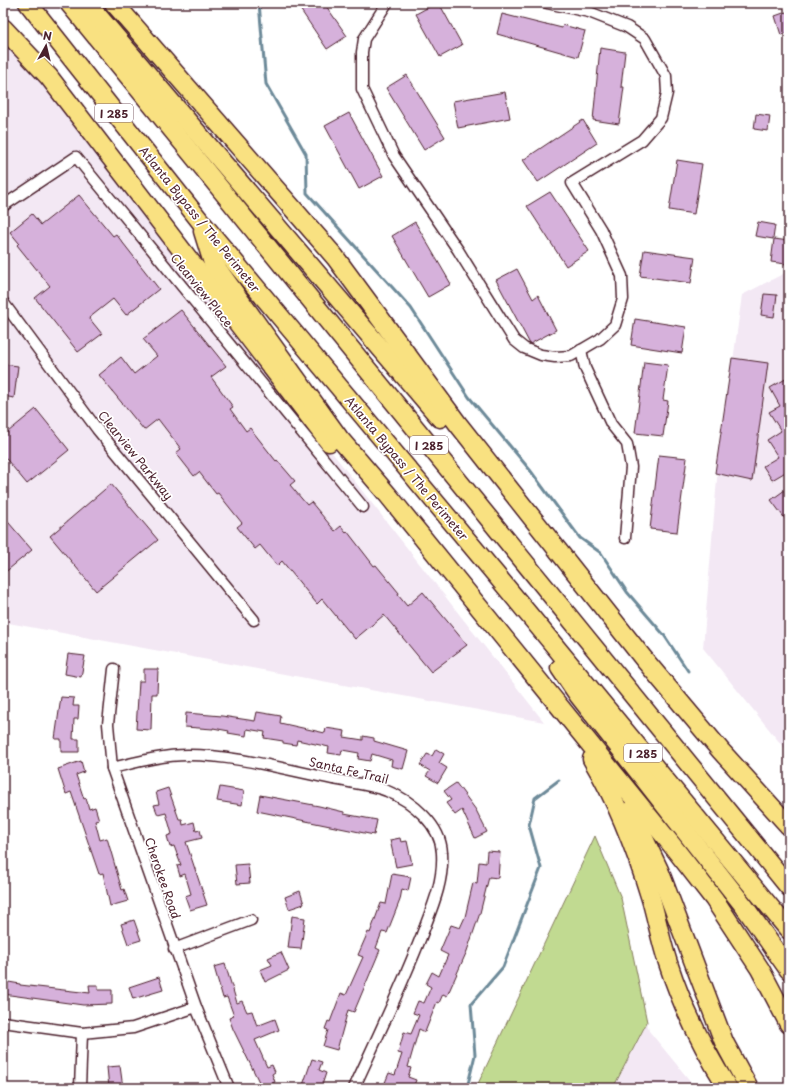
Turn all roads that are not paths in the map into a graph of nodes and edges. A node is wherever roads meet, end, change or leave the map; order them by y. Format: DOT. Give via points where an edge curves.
graph roads {
  1 [pos="28,3"];
  2 [pos="69,3"];
  3 [pos="87,3"];
  4 [pos="114,3"];
  5 [pos="387,3"];
  6 [pos="547,3"];
  7 [pos="565,5"];
  8 [pos="3,28"];
  9 [pos="3,206"];
  10 [pos="200,222"];
  11 [pos="3,302"];
  12 [pos="581,350"];
  13 [pos="388,495"];
  14 [pos="363,507"];
  15 [pos="625,538"];
  16 [pos="569,564"];
  17 [pos="497,576"];
  18 [pos="254,620"];
  19 [pos="114,669"];
  20 [pos="558,705"];
  21 [pos="591,745"];
  22 [pos="721,751"];
  23 [pos="112,768"];
  24 [pos="789,826"];
  25 [pos="789,839"];
  26 [pos="789,887"];
  27 [pos="251,920"];
  28 [pos="789,930"];
  29 [pos="174,949"];
  30 [pos="789,970"];
  31 [pos="196,1007"];
  32 [pos="3,1022"];
  33 [pos="789,1024"];
  34 [pos="82,1034"];
  35 [pos="80,1088"];
  36 [pos="229,1088"];
  37 [pos="354,1088"];
  38 [pos="728,1088"];
  39 [pos="749,1088"];
  1 -- 10 [label="highway, Atlanta Bypass / The Perimeter / I 285"];
  2 -- 26 [label="highway, I 285"];
  3 -- 16 [label="highway" via="499,487"];
  4 -- 16 [label="highway" via="334,257 458,424"];
  5 -- 12 [label="street" via="364,39 362,89 394,156 458,250 514,340 524,348 541,355 571,356"];
  6 -- 7 [label="street"];
  7 -- 12 [label="street" via="627,27 645,38 666,76 667,93 661,118 642,140 572,183 601,230 622,276 623,298 615,325 600,339"];
  8 -- 13 [label="highway" via="49,77 310,420 339,454"];
  9 -- 14 [label="street, Clearview Place" via="76,157"];
  10 -- 13 [label="highway" via="213,263 339,438"];
  10 -- 17 [label="highway, Atlanta Bypass / The Perimeter / I 285"];
  11 -- 18 [label="street, Clearview Parkway" via="97,429"];
  12 -- 15 [label="street" via="585,368 611,424 627,444 631,467"];
  13 -- 20 [label="highway"];
  16 -- 22 [label="highway"];
  17 -- 28 [label="highway, Atlanta Bypass / The Perimeter / I 285"];
  17 -- 30 [label="highway" via="579,696 744,906"];
  19 -- 23 [label="street, Cherokee Road" via="108,724"];
  20 -- 21 [label="highway"];
  20 -- 38 [label="highway" via="594,763 622,818 641,867 668,963 688,1016 703,1048"];
  21 -- 33 [label="highway" via="714,899 760,969"];
  21 -- 39 [label="highway" via="646,839 724,1042"];
  22 -- 24 [label="highway"];
  22 -- 25 [label="highway"];
  23 -- 29 [label="street, Cherokee Road"];
  23 -- 37 [label="street, Santa Fe Trail" via="165,757 217,756 387,790 409,803 439,834 442,872 436,899 410,964"];
  27 -- 29 [label="street"];
  29 -- 31 [label="street, Cherokee Road"];
  31 -- 34 [label="street" via="133,1028"];
  31 -- 36 [label="street, Cherokee Road"];
  32 -- 34 [label="street"];
  34 -- 35 [label="street"];
}
